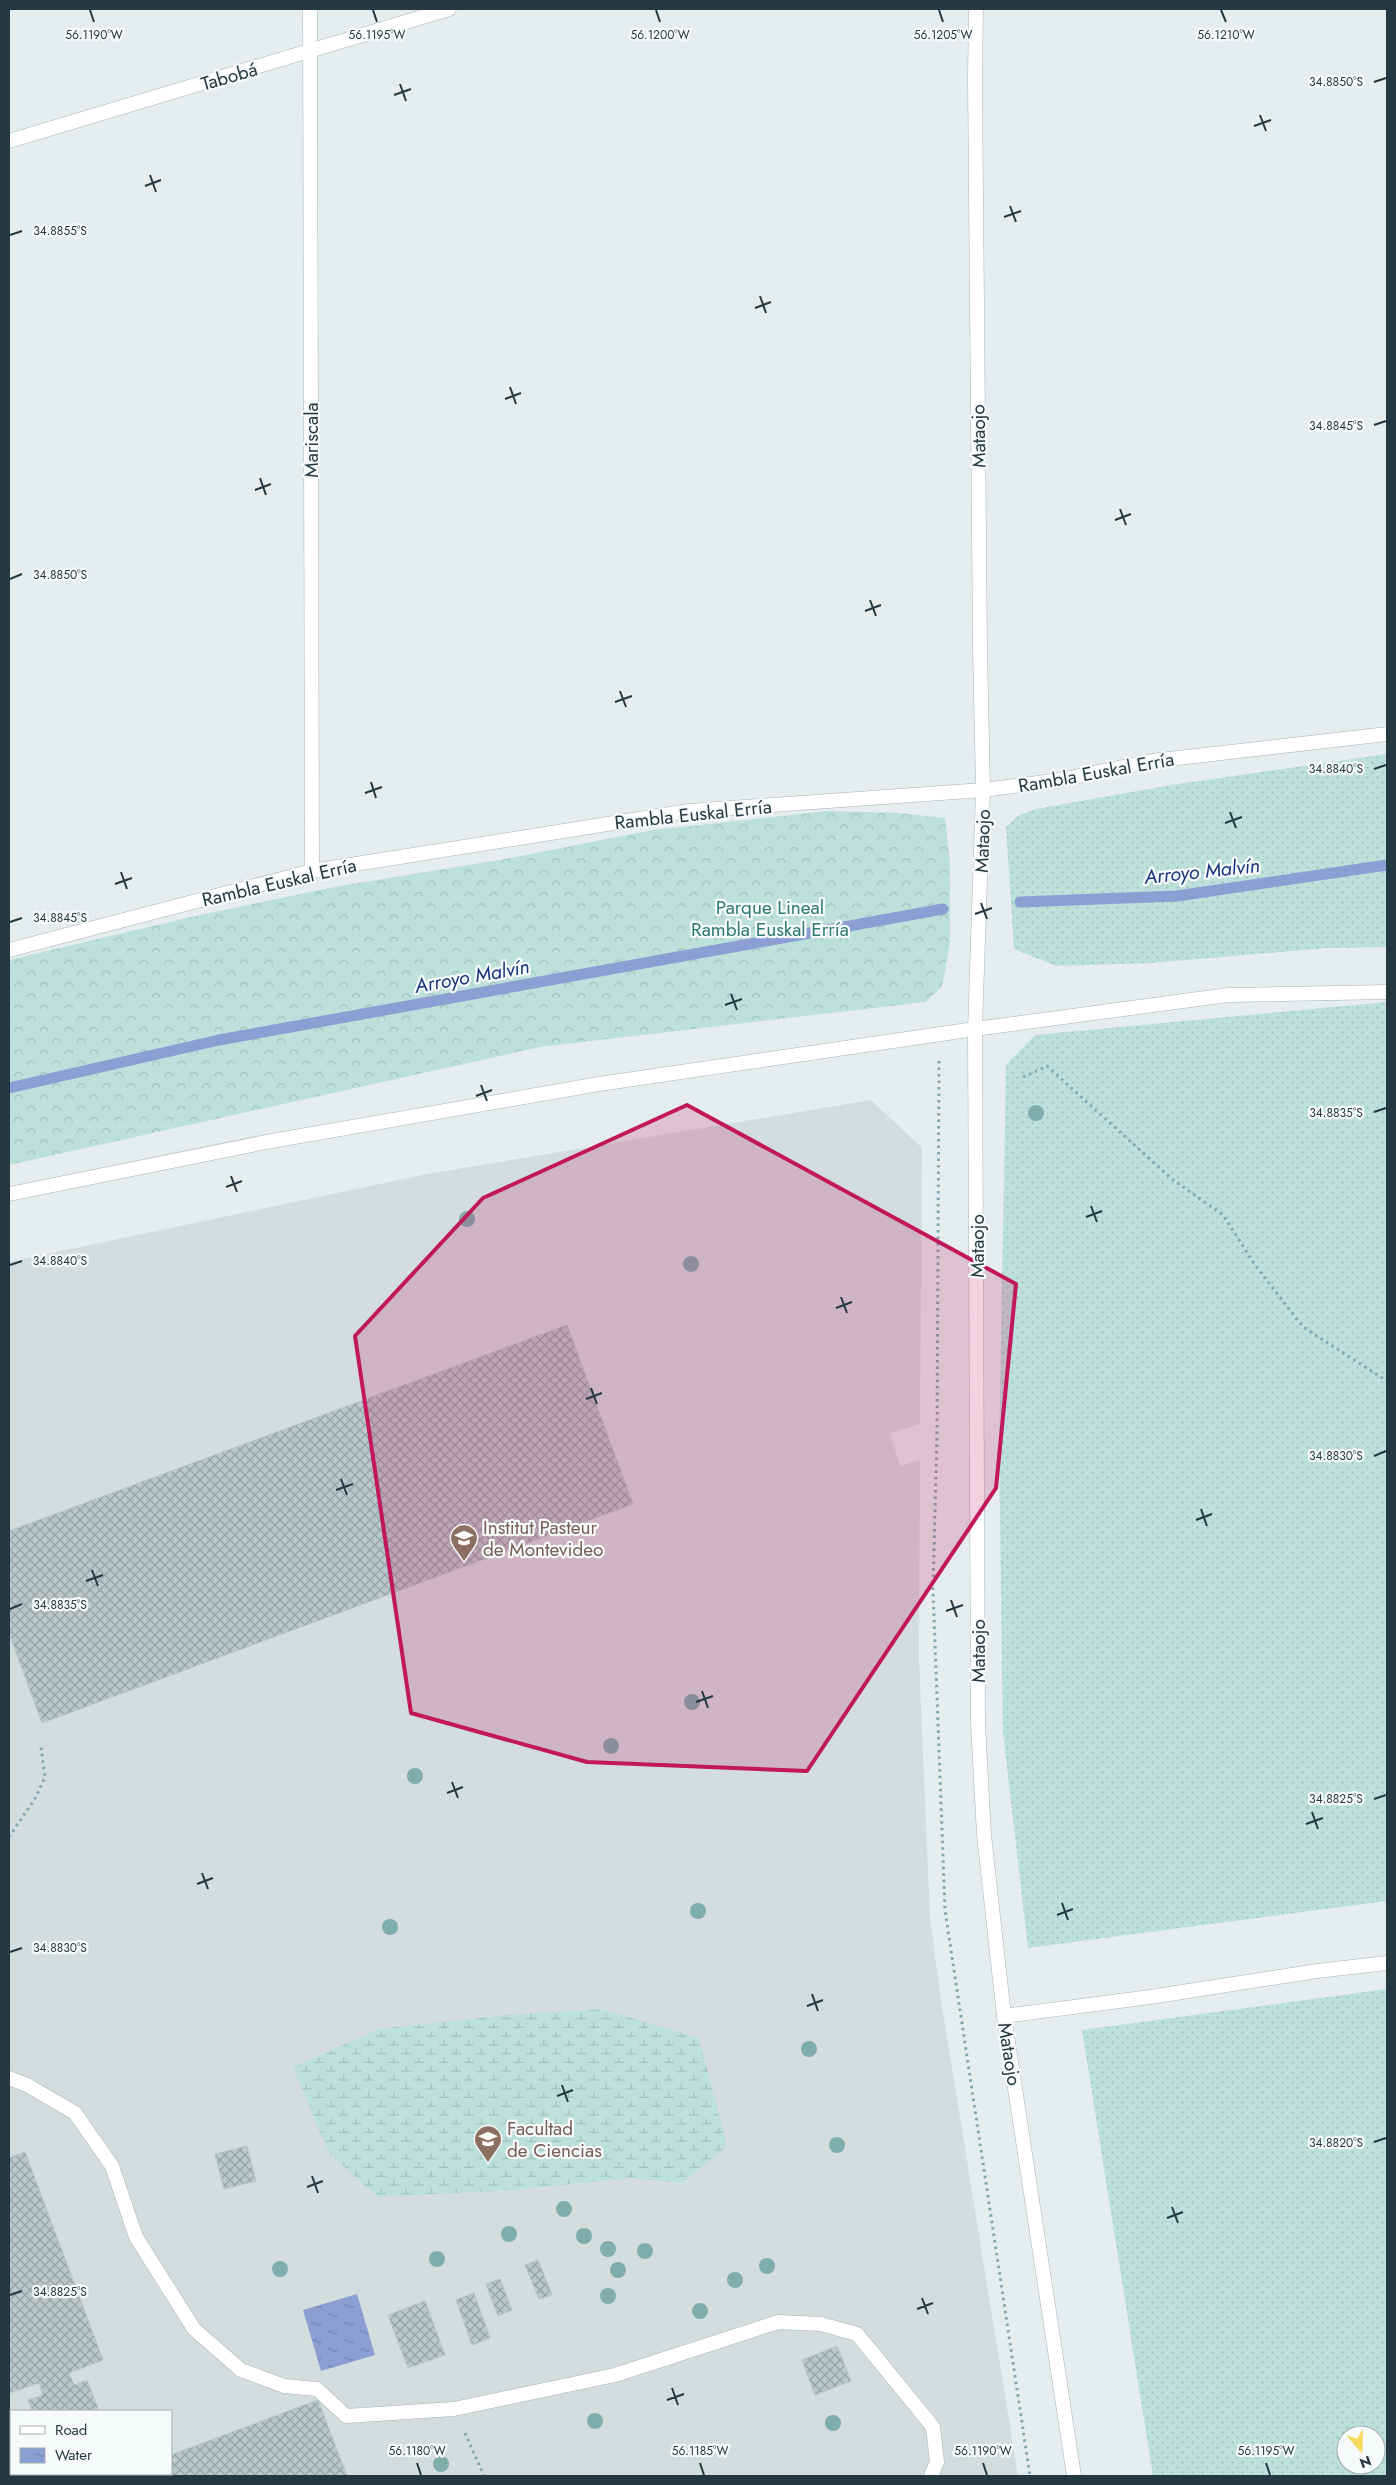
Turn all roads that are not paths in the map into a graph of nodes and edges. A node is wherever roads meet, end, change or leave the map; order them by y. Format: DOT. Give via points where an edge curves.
graph roads {
  1 [pos="310,9"];
  2 [pos="449,9"];
  3 [pos="976,9"];
  4 [pos="311,52"];
  5 [pos="9,141"];
  6 [pos="1387,734"];
  7 [pos="984,790"];
  8 [pos="312,870"];
  9 [pos="9,950"];
  10 [pos="1387,992"];
  11 [pos="975,1029"];
  12 [pos="9,1194"];
  13 [pos="1387,1963"];
  14 [pos="1004,2016"];
  15 [pos="9,2078"];
  16 [pos="931,2476"];
  17 [pos="1074,2476"];
  1 -- 4 [label="street, Mariscala"];
  2 -- 4 [label="street, Tabobá"];
  3 -- 7 [label="street, Mataojo"];
  4 -- 5 [label="street, Tabobá"];
  4 -- 8 [label="street, Mariscala"];
  6 -- 7 [label="street, Rambla Euskal Erría" via="1152,761 1060,780"];
  7 -- 8 [label="street, Rambla Euskal Erría" via="688,811"];
  7 -- 11 [label="street, Mataojo"];
  8 -- 9 [label="street, Rambla Euskal Erría"];
  10 -- 11 [label="street" via="1228,995"];
  11 -- 12 [label="street" via="590,1086 266,1142"];
  11 -- 14 [label="street, Mataojo" via="978,1723 984,1835"];
  13 -- 14 [label="street"];
  14 -- 17 [label="street, Mataojo"];
  15 -- 16 [label="street" via="75,2113 112,2166 136,2236 194,2329 241,2370 284,2386 317,2389 346,2416 454,2409 615,2375 778,2322 821,2324 857,2334 933,2427 938,2462"];
}
